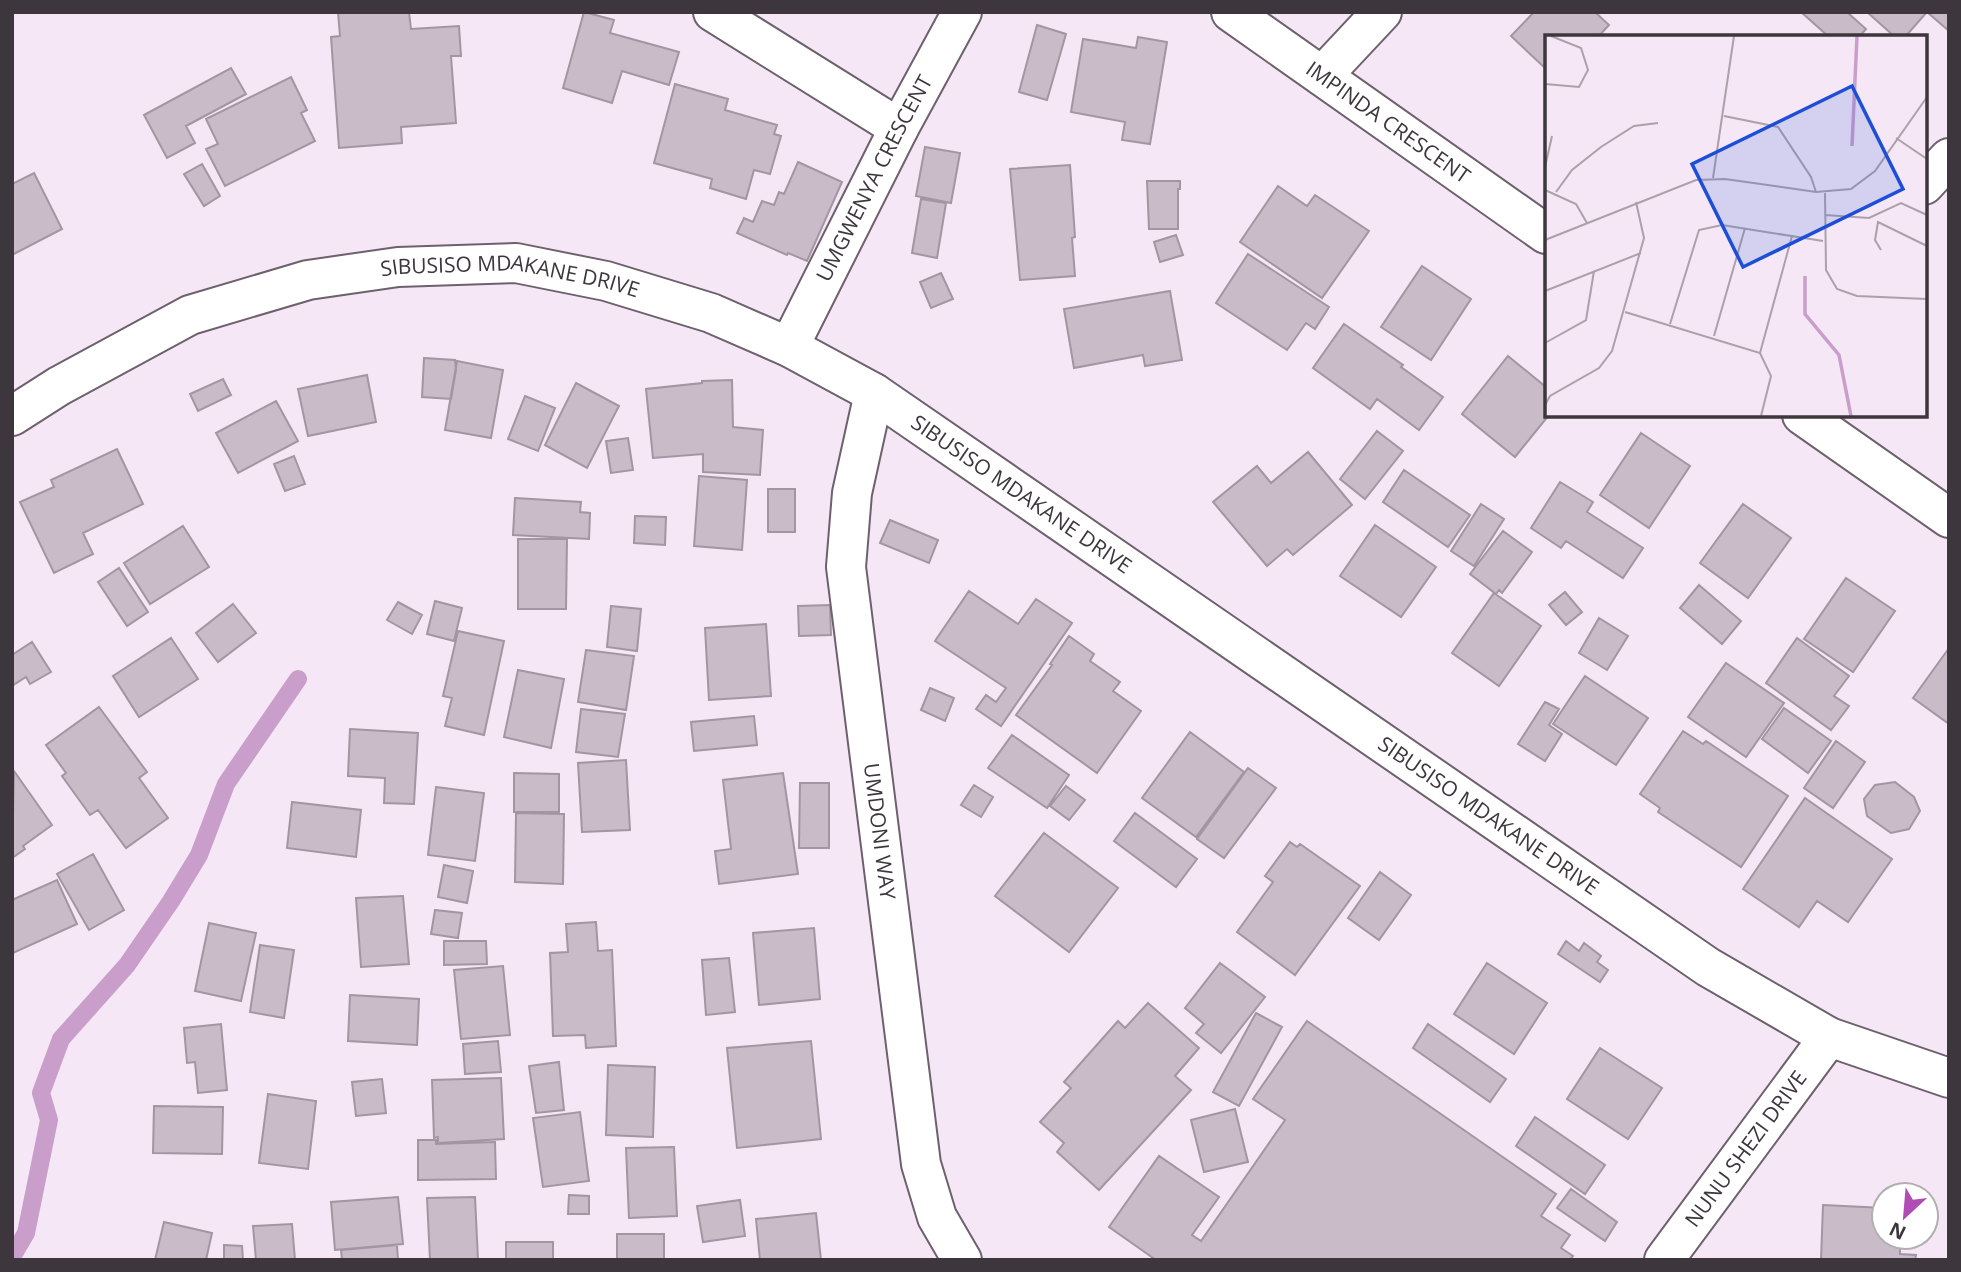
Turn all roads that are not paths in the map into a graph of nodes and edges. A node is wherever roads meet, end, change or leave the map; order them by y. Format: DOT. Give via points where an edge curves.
graph roads {
  1 [pos="713,12"];
  2 [pos="962,12"];
  3 [pos="1231,12"];
  4 [pos="1382,12"];
  5 [pos="1322,76"];
  6 [pos="899,128"];
  7 [pos="1949,158"];
  8 [pos="1926,183"];
  9 [pos="1545,233"];
  10 [pos="789,347"];
  11 [pos="874,393"];
  12 [pos="12,416"];
  13 [pos="1803,416"];
  14 [pos="1949,518"];
  15 [pos="1829,1037"];
  16 [pos="1949,1078"];
  17 [pos="962,1260"];
  18 [pos="1664,1260"];
  1 -- 6 [label="street"];
  2 -- 6 [label="street, UMGWENYA CRESCENT"];
  3 -- 5 [label="street, IMPINDA CRESCENT"];
  4 -- 5 [label="street"];
  5 -- 9 [label="street, IMPINDA CRESCENT"];
  6 -- 10 [label="street, UMGWENYA CRESCENT"];
  7 -- 8 [label="street"];
  10 -- 11 [label="street, SIBUSISO MDAKANE DRIVE"];
  10 -- 12 [label="street, SIBUSISO MDAKANE DRIVE" via="711,313 606,281 516,263 398,267 308,280 190,315"];
  11 -- 15 [label="street, SIBUSISO MDAKANE DRIVE" via="1708,967"];
  11 -- 17 [label="street, UMDONI WAY" via="852,493 846,567 920,1164 937,1217"];
  13 -- 14 [label="street"];
  15 -- 16 [label="street, SIBUSISO MDAKANE DRIVE"];
  15 -- 18 [label="street, NUNU SHEZI DRIVE"];
}
